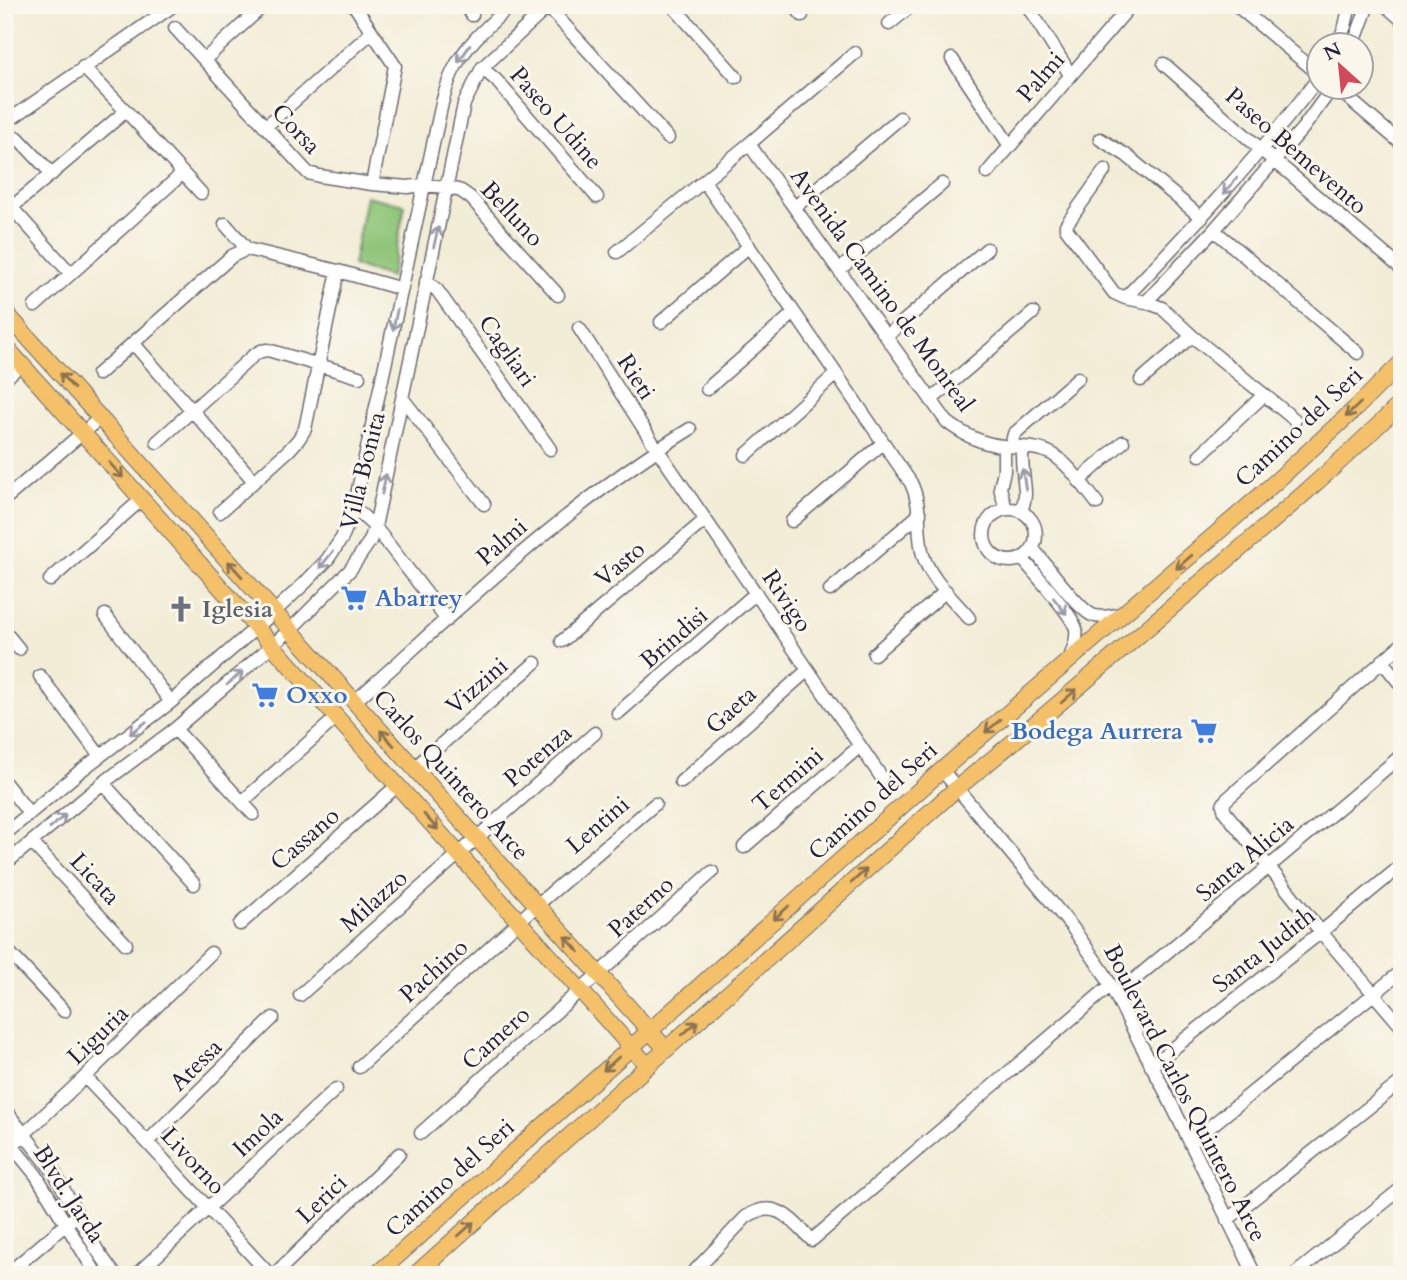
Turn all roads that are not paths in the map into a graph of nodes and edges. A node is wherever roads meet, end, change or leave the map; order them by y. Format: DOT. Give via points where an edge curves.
graph roads {
  1 [pos="174,5"];
  2 [pos="354,5"];
  3 [pos="511,5"];
  4 [pos="672,5"];
  5 [pos="912,5"];
  6 [pos="1027,5"];
  7 [pos="1236,5"];
  8 [pos="1350,5"];
  9 [pos="1368,5"];
  10 [pos="1385,5"];
  11 [pos="549,6"];
  12 [pos="1128,7"];
  13 [pos="256,8"];
  14 [pos="1402,20"];
  15 [pos="889,24"];
  16 [pos="175,28"];
  17 [pos="372,32"];
  18 [pos="1343,32"];
  19 [pos="1358,32"];
  20 [pos="855,53"];
  21 [pos="952,59"];
  22 [pos="204,60"];
  23 [pos="1164,64"];
  24 [pos="1306,64"];
  25 [pos="83,68"];
  26 [pos="482,68"];
  27 [pos="736,76"];
  28 [pos="1070,76"];
  29 [pos="1306,94"];
  30 [pos="1322,102"];
  31 [pos="1350,102"];
  32 [pos="126,111"];
  33 [pos="900,118"];
  34 [pos="5,123"];
  35 [pos="265,127"];
  36 [pos="18,138"];
  37 [pos="668,138"];
  38 [pos="1100,139"];
  39 [pos="749,144"];
  40 [pos="1402,144"];
  41 [pos="1010,146"];
  42 [pos="1261,150"];
  43 [pos="1274,161"];
  44 [pos="1105,170"];
  45 [pos="183,173"];
  46 [pos="987,173"];
  47 [pos="52,174"];
  48 [pos="704,181"];
  49 [pos="372,184"];
  50 [pos="942,184"];
  51 [pos="423,185"];
  52 [pos="447,187"];
  53 [pos="201,192"];
  54 [pos="597,197"];
  55 [pos="795,207"];
  56 [pos="8,210"];
  57 [pos="1202,218"];
  58 [pos="225,224"];
  59 [pos="1214,230"];
  60 [pos="749,246"];
  61 [pos="247,249"];
  62 [pos="987,249"];
  63 [pos="617,252"];
  64 [pos="1402,269"];
  65 [pos="839,270"];
  66 [pos="338,271"];
  67 [pos="71,274"];
  68 [pos="426,281"];
  69 [pos="402,289"];
  70 [pos="558,295"];
  71 [pos="1125,298"];
  72 [pos="1146,302"];
  73 [pos="35,306"];
  74 [pos="5,313"];
  75 [pos="794,313"];
  76 [pos="1033,313"];
  77 [pos="662,322"];
  78 [pos="579,328"];
  79 [pos="887,336"];
  80 [pos="1192,336"];
  81 [pos="133,343"];
  82 [pos="5,346"];
  83 [pos="1358,353"];
  84 [pos="1402,362"];
  85 [pos="21,364"];
  86 [pos="317,365"];
  87 [pos="98,374"];
  88 [pos="836,374"];
  89 [pos="359,377"];
  90 [pos="1078,378"];
  91 [pos="5,379"];
  92 [pos="1141,380"];
  93 [pos="707,389"];
  94 [pos="1264,395"];
  95 [pos="403,399"];
  96 [pos="931,400"];
  97 [pos="1402,402"];
  98 [pos="193,411"];
  99 [pos="100,418"];
  100 [pos="1295,420"];
  101 [pos="690,429"];
  102 [pos="83,433"];
  103 [pos="157,442"];
  104 [pos="1123,442"];
  105 [pos="883,443"];
  106 [pos="1012,446"];
  107 [pos="550,449"];
  108 [pos="657,449"];
  109 [pos="747,455"];
  110 [pos="1200,455"];
  111 [pos="254,481"];
  112 [pos="1079,481"];
  113 [pos="5,499"];
  114 [pos="142,499"];
  115 [pos="1097,503"];
  116 [pos="484,504"];
  117 [pos="354,508"];
  118 [pos="1006,509"];
  119 [pos="1021,511"];
  120 [pos="220,512"];
  121 [pos="920,514"];
  122 [pos="705,520"];
  123 [pos="792,521"];
  124 [pos="375,527"];
  125 [pos="1033,549"];
  126 [pos="1022,558"];
  127 [pos="50,580"];
  128 [pos="830,590"];
  129 [pos="946,590"];
  130 [pos="756,593"];
  131 [pos="274,612"];
  132 [pos="1125,613"];
  133 [pos="105,615"];
  134 [pos="969,618"];
  135 [pos="446,620"];
  136 [pos="257,628"];
  137 [pos="290,630"];
  138 [pos="5,632"];
  139 [pos="562,641"];
  140 [pos="1402,644"];
  141 [pos="273,646"];
  142 [pos="19,649"];
  143 [pos="874,654"];
  144 [pos="1069,661"];
  145 [pos="1382,662"];
  146 [pos="535,663"];
  147 [pos="808,670"];
  148 [pos="40,676"];
  149 [pos="1402,686"];
  150 [pos="171,702"];
  151 [pos="354,702"];
  152 [pos="618,713"];
  153 [pos="337,718"];
  154 [pos="175,729"];
  155 [pos="595,733"];
  156 [pos="860,746"];
  157 [pos="1402,755"];
  158 [pos="100,756"];
  159 [pos="414,768"];
  160 [pos="942,770"];
  161 [pos="882,778"];
  162 [pos="681,782"];
  163 [pos="5,783"];
  164 [pos="103,783"];
  165 [pos="398,785"];
  166 [pos="957,788"];
  167 [pos="242,802"];
  168 [pos="655,804"];
  169 [pos="29,813"];
  170 [pos="253,814"];
  171 [pos="5,834"];
  172 [pos="476,838"];
  173 [pos="32,843"];
  174 [pos="744,847"];
  175 [pos="458,853"];
  176 [pos="5,864"];
  177 [pos="1402,865"];
  178 [pos="1269,867"];
  179 [pos="712,872"];
  180 [pos="194,884"];
  181 [pos="537,905"];
  182 [pos="519,922"];
  183 [pos="240,924"];
  184 [pos="1321,932"];
  185 [pos="126,944"];
  186 [pos="5,948"];
  187 [pos="211,953"];
  188 [pos="1402,971"];
  189 [pos="599,974"];
  190 [pos="581,990"];
  191 [pos="1113,990"];
  192 [pos="1374,994"];
  193 [pos="300,995"];
  194 [pos="64,1011"];
  195 [pos="273,1018"];
  196 [pos="1402,1027"];
  197 [pos="649,1030"];
  198 [pos="631,1046"];
  199 [pos="666,1049"];
  200 [pos="647,1065"];
  201 [pos="1151,1066"];
  202 [pos="359,1067"];
  203 [pos="85,1077"];
  204 [pos="1402,1081"];
  205 [pos="336,1089"];
  206 [pos="5,1110"];
  207 [pos="421,1133"];
  208 [pos="24,1135"];
  209 [pos="147,1142"];
  210 [pos="1190,1143"];
  211 [pos="7,1145"];
  212 [pos="399,1154"];
  213 [pos="1402,1188"];
  214 [pos="208,1208"];
  215 [pos="77,1215"];
  216 [pos="1227,1220"];
  217 [pos="66,1225"];
  218 [pos="6,1275"];
  219 [pos="97,1275"];
  220 [pos="115,1275"];
  221 [pos="136,1275"];
  222 [pos="272,1275"];
  223 [pos="376,1275"];
  224 [pos="415,1275"];
  225 [pos="691,1275"];
  226 [pos="1255,1275"];
  227 [pos="1294,1275"];
  1 -- 25 [label="street"];
  2 -- 17 [label="street"];
  3 -- 51 [label="street, Villa Bonita, one-way" via="467,48 452,73"];
  4 -- 27 [label="street"];
  5 -- 15 [label="street"];
  6 -- 28 [label="street"];
  7 -- 24 [label="street"];
  8 -- 18 [label="street"];
  9 -- 19 [label="street"];
  10 -- 14 [label="street"];
  11 -- 26 [label="street, Villa Bonita"];
  11 -- 37 [label="street"];
  12 -- 28 [label="street, Palmi"];
  13 -- 22 [label="street"];
  16 -- 22 [label="street, Corsa"];
  17 -- 35 [label="street"];
  17 -- 49 [label="street" via="395,69"];
  20 -- 39 [label="street"];
  21 -- 41 [label="street"];
  22 -- 35 [label="street, Corsa"];
  23 -- 42 [label="street, Paseo Bemevento"];
  25 -- 32 [label="street"];
  25 -- 34 [label="street"];
  26 -- 52 [label="street, Villa Bonita" via="464,104"];
  26 -- 54 [label="street, Paseo Udine"];
  28 -- 41 [label="street, Palmi"];
  29 -- 42 [label="street"];
  30 -- 43 [label="street"];
  31 -- 40 [label="street"];
  32 -- 45 [label="street"];
  32 -- 47 [label="street"];
  33 -- 55 [label="street"];
  35 -- 49 [label="street, Corsa" via="312,175"];
  36 -- 47 [label="street"];
  38 -- 57 [label="street"];
  39 -- 48 [label="street"];
  39 -- 55 [label="street, Avenida Camino de Monreal"];
  41 -- 46 [label="street, Palmi"];
  42 -- 43 [label="street, Paseo Bemevento"];
  42 -- 57 [label="street, one-way"];
  43 -- 59 [label="street"];
  43 -- 64 [label="street, Paseo Bemevento"];
  44 -- 71 [label="street" via="1066,228 1114,293"];
  45 -- 53 [label="street"];
  45 -- 67 [label="street"];
  47 -- 56 [label="street"];
  48 -- 60 [label="street"];
  48 -- 63 [label="street"];
  49 -- 51 [label="street, Corsa"];
  50 -- 65 [label="street"];
  51 -- 52 [label="street, Belluno"];
  51 -- 69 [label="street, Villa Bonita"];
  68 -- 52 [label="street, Villa Bonita, one-way"];
  52 -- 70 [label="street, Belluno" via="471,198"];
  55 -- 65 [label="street, Avenida Camino de Monreal"];
  56 -- 67 [label="street"];
  57 -- 71 [label="street"];
  58 -- 61 [label="street"];
  59 -- 72 [label="street"];
  59 -- 83 [label="street"];
  60 -- 75 [label="street"];
  60 -- 77 [label="street"];
  61 -- 66 [label="street"];
  61 -- 81 [label="street" via="232,256"];
  62 -- 79 [label="street"];
  65 -- 79 [label="street, Avenida Camino de Monreal"];
  66 -- 69 [label="street"];
  66 -- 86 [label="street"];
  67 -- 73 [label="street"];
  68 -- 95 [label="street, Villa Bonita"];
  68 -- 107 [label="street, Cagliari" via="438,290"];
  69 -- 117 [label="street, Villa Bonita, one-way"];
  71 -- 72 [label="street"];
  72 -- 80 [label="street" via="1161,308"];
  99 -- 74 [label="main road, Carlos Quintero Arce, one-way"];
  75 -- 88 [label="street"];
  75 -- 93 [label="street"];
  76 -- 96 [label="street"];
  78 -- 108 [label="street, Rieti"];
  79 -- 96 [label="street, Avenida Camino de Monreal"];
  80 -- 92 [label="street"];
  80 -- 94 [label="street"];
  81 -- 87 [label="street"];
  81 -- 98 [label="street"];
  82 -- 85 [label="main road, Carlos Quintero Arce"];
  84 -- 132 [label="main road, Camino del Seri, one-way" via="1261,495"];
  85 -- 91 [label="street"];
  85 -- 102 [label="main road, Carlos Quintero Arce"];
  86 -- 89 [label="street"];
  86 -- 98 [label="street" via="268,349 261,351"];
  86 -- 111 [label="street" via="304,429 289,450"];
  88 -- 105 [label="street"];
  88 -- 109 [label="street"];
  90 -- 106 [label="street" via="1014,434"];
  94 -- 100 [label="street"];
  94 -- 110 [label="street"];
  95 -- 116 [label="street"];
  124 -- 95 [label="street, Villa Bonita, one-way"];
  96 -- 106 [label="street, Avenida Camino de Monreal" via="960,432"];
  166 -- 97 [label="main road, Camino del Seri, one-way" via="1306,491"];
  98 -- 103 [label="street"];
  98 -- 111 [label="street"];
  99 -- 102 [label="street"];
  131 -- 99 [label="main road, Carlos Quintero Arce, one-way"];
  101 -- 108 [label="street, Palmi"];
  102 -- 113 [label="street"];
  102 -- 114 [label="main road, Carlos Quintero Arce, one-way"];
  104 -- 112 [label="street"];
  105 -- 121 [label="street" via="915,491"];
  105 -- 123 [label="street"];
  106 -- 112 [label="street, Avenida Camino de Monreal" via="1052,454"];
  106 -- 118 [label="street" via="1000,488"];
  119 -- 106 [label="street, one-way" via="1027,491"];
  108 -- 122 [label="street, Rivigo"];
  108 -- 135 [label="street, Palmi" via="566,516"];
  111 -- 120 [label="street"];
  112 -- 115 [label="street, Avenida Camino de Monreal"];
  114 -- 127 [label="street"];
  114 -- 136 [label="main road, Carlos Quintero Arce"];
  117 -- 124 [label="street"];
  117 -- 131 [label="street, Villa Bonita, one-way" via="327,559"];
  118 -- 119 [label="street"];
  118 -- 126 [label="street" via="988,521 985,543 1000,559"];
  119 -- 125 [label="street" via="1036,527"];
  121 -- 128 [label="street"];
  121 -- 129 [label="street" via="922,553"];
  122 -- 130 [label="street, Rivigo"];
  122 -- 139 [label="street, Vasto"];
  124 -- 135 [label="street"];
  124 -- 137 [label="street, Villa Bonita" via="350,570"];
  125 -- 126 [label="street"];
  125 -- 132 [label="street" via="1093,615"];
  126 -- 144 [label="street, one-way" via="1076,629"];
  129 -- 134 [label="street"];
  129 -- 143 [label="street"];
  130 -- 147 [label="street, Rivigo"];
  130 -- 152 [label="street, Brindisi"];
  131 -- 136 [label="street, Villa Bonita"];
  131 -- 137 [label="main road, Carlos Quintero Arce"];
  132 -- 144 [label="main road, Camino del Seri"];
  133 -- 150 [label="street"];
  135 -- 151 [label="street, Palmi"];
  136 -- 141 [label="main road, Carlos Quintero Arce"];
  136 -- 150 [label="street, Villa Bonita"];
  137 -- 141 [label="street, Villa Bonita"];
  137 -- 151 [label="main road, Carlos Quintero Arce"];
  138 -- 142 [label="street"];
  140 -- 145 [label="street"];
  141 -- 153 [label="main road, Carlos Quintero Arce"];
  154 -- 141 [label="street, Villa Bonita, one-way"];
  144 -- 160 [label="main road, Camino del Seri, one-way"];
  145 -- 149 [label="street"];
  145 -- 178 [label="street" via="1223,805"];
  146 -- 159 [label="street, Vizzini"];
  147 -- 156 [label="street, Rivigo"];
  147 -- 162 [label="street, Gaeta"];
  148 -- 158 [label="street"];
  150 -- 158 [label="street, Villa Bonita, one-way"];
  159 -- 151 [label="main road, Carlos Quintero Arce, one-way"];
  153 -- 165 [label="main road, Carlos Quintero Arce"];
  153 -- 167 [label="street"];
  154 -- 164 [label="street, Villa Bonita"];
  154 -- 167 [label="street"];
  155 -- 172 [label="street, Potenza"];
  156 -- 161 [label="street, Rivigo"];
  156 -- 174 [label="street, Termini"];
  157 -- 178 [label="street, Santa Alicia"];
  158 -- 169 [label="street, Villa Bonita"];
  159 -- 172 [label="main road, Carlos Quintero Arce"];
  160 -- 166 [label="street, Boulevard Carlos Quintero Arce"];
  160 -- 197 [label="main road, Camino del Seri, one-way"];
  163 -- 169 [label="street"];
  173 -- 164 [label="street, Villa Bonita, one-way"];
  164 -- 180 [label="street"];
  165 -- 175 [label="main road, Carlos Quintero Arce, one-way"];
  165 -- 183 [label="street, Cassano"];
  166 -- 191 [label="street, Boulevard Carlos Quintero Arce" via="1091,952"];
  199 -- 166 [label="main road, Camino del Seri, one-way"];
  167 -- 170 [label="street"];
  168 -- 181 [label="street, Lentini"];
  169 -- 171 [label="street, Villa Bonita"];
  172 -- 175 [label="street, Milazzo"];
  172 -- 181 [label="main road, Carlos Quintero Arce"];
  173 -- 176 [label="street, Villa Bonita"];
  173 -- 185 [label="street, Licata"];
  175 -- 182 [label="main road, Carlos Quintero Arce"];
  175 -- 193 [label="street, Milazzo"];
  177 -- 184 [label="street, Santa Judith"];
  178 -- 184 [label="street"];
  178 -- 191 [label="street, Santa Alicia"];
  179 -- 189 [label="street, Paterno"];
  181 -- 182 [label="street, Pachino"];
  189 -- 181 [label="main road, Carlos Quintero Arce, one-way"];
  182 -- 190 [label="main road, Carlos Quintero Arce"];
  182 -- 202 [label="street, Pachino"];
  184 -- 192 [label="street"];
  184 -- 201 [label="street, Santa Judith"];
  186 -- 194 [label="street"];
  187 -- 203 [label="street, Liguria"];
  188 -- 192 [label="street"];
  189 -- 190 [label="street, Camero"];
  189 -- 197 [label="main road, Carlos Quintero Arce"];
  190 -- 198 [label="main road, Carlos Quintero Arce"];
  190 -- 207 [label="street, Camero"];
  191 -- 201 [label="street, Boulevard Carlos Quintero Arce"];
  191 -- 225 [label="street, Santa Alicia" via="812,1240 783,1212 754,1211"];
  192 -- 196 [label="street"];
  192 -- 210 [label="street"];
  195 -- 209 [label="street, Atessa"];
  197 -- 198 [label="main road, Camino del Seri"];
  197 -- 199 [label="main road, Carlos Quintero Arce"];
  198 -- 200 [label="main road, Carlos Quintero Arce"];
  198 -- 223 [label="main road, Camino del Seri, one-way"];
  199 -- 200 [label="main road, Camino del Seri"];
  224 -- 200 [label="main road, Camino del Seri, one-way"];
  201 -- 210 [label="street, Boulevard Carlos Quintero Arce"];
  203 -- 208 [label="street, Liguria"];
  203 -- 209 [label="street, Livorno"];
  204 -- 216 [label="street"];
  205 -- 214 [label="street, Imola"];
  206 -- 208 [label="street, Blvd. Jarda"];
  208 -- 211 [label="street, Liguria"];
  208 -- 215 [label="street, Blvd. Jarda" via="54,1172"];
  209 -- 214 [label="street, Livorno"];
  210 -- 216 [label="street, Boulevard Carlos Quintero Arce"];
  211 -- 217 [label="street, Blvd. Jarda" via="36,1175"];
  212 -- 222 [label="street, Lerici"];
  213 -- 227 [label="street"];
  214 -- 221 [label="street, Imola"];
  214 -- 222 [label="street, Livorno"];
  215 -- 217 [label="street"];
  215 -- 220 [label="street, Blvd. Jarda"];
  216 -- 226 [label="street, Boulevard Carlos Quintero Arce"];
  217 -- 218 [label="street"];
  217 -- 219 [label="street, Blvd. Jarda"];
}
